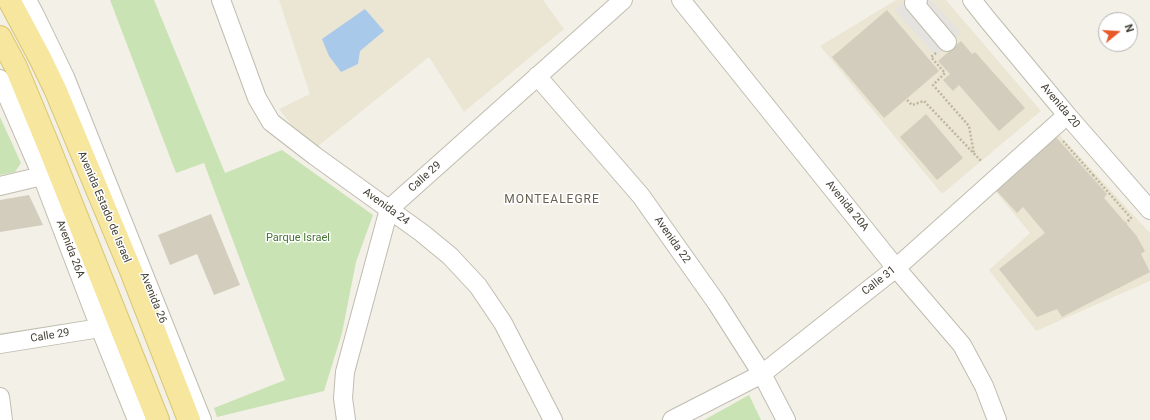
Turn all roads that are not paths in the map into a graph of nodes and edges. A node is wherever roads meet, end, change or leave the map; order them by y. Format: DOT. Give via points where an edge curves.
graph roads {
  1 [pos="9,0"];
  2 [pos="27,0"];
  3 [pos="221,0"];
  4 [pos="623,0"];
  5 [pos="682,0"];
  6 [pos="918,0"];
  7 [pos="972,0"];
  8 [pos="0,37"];
  9 [pos="947,42"];
  10 [pos="537,76"];
  11 [pos="0,79"];
  12 [pos="1067,115"];
  13 [pos="42,176"];
  14 [pos="95,185"];
  15 [pos="0,186"];
  16 [pos="389,209"];
  17 [pos="1150,210"];
  18 [pos="123,223"];
  19 [pos="896,268"];
  20 [pos="100,328"];
  21 [pos="168,335"];
  22 [pos="0,344"];
  23 [pos="762,374"];
  24 [pos="172,376"];
  25 [pos="0,397"];
  26 [pos="3,420"];
  27 [pos="137,420"];
  28 [pos="158,420"];
  29 [pos="189,420"];
  30 [pos="202,420"];
  31 [pos="346,420"];
  32 [pos="553,420"];
  33 [pos="672,420"];
  34 [pos="786,420"];
  35 [pos="997,420"];
  1 -- 14 [label="main road, Avenida Estado de Israel" via="55,89"];
  2 -- 18 [label="street, Avenida 26" via="65,77"];
  3 -- 16 [label="street, Avenida 24" via="257,98 271,122"];
  4 -- 10 [label="street, Calle 29"];
  5 -- 19 [label="street, Avenida 20A"];
  6 -- 9 [label="street" via="914,4"];
  7 -- 12 [label="street, Avenida 20"];
  8 -- 28 [label="main road" via="16,67"];
  10 -- 16 [label="street, Calle 29"];
  10 -- 23 [label="street, Avenida 22" via="641,196 716,302"];
  11 -- 13 [label="street, Avenida 26A"];
  12 -- 17 [label="street, Avenida 20"];
  12 -- 19 [label="street, Calle 31"];
  13 -- 15 [label="street"];
  13 -- 20 [label="street, Avenida 26A"];
  14 -- 18 [label="main road"];
  14 -- 24 [label="main road, Avenida Estado de Israel"];
  16 -- 31 [label="street" via="345,372 343,398"];
  16 -- 32 [label="street, Avenida 24" via="450,256 478,286 503,323"];
  18 -- 21 [label="street, Avenida 26"];
  19 -- 23 [label="street, Calle 31"];
  19 -- 35 [label="street, Avenida 20A" via="962,345 984,386"];
  20 -- 22 [label="street, Calle 29"];
  20 -- 27 [label="street, Avenida 26A"];
  21 -- 24 [label="main road"];
  21 -- 30 [label="street, Avenida 26"];
  23 -- 33 [label="street, Calle 31"];
  23 -- 34 [label="street, Avenida 22"];
  24 -- 29 [label="main road, Avenida Estado de Israel"];
  25 -- 26 [label="street"];
}
